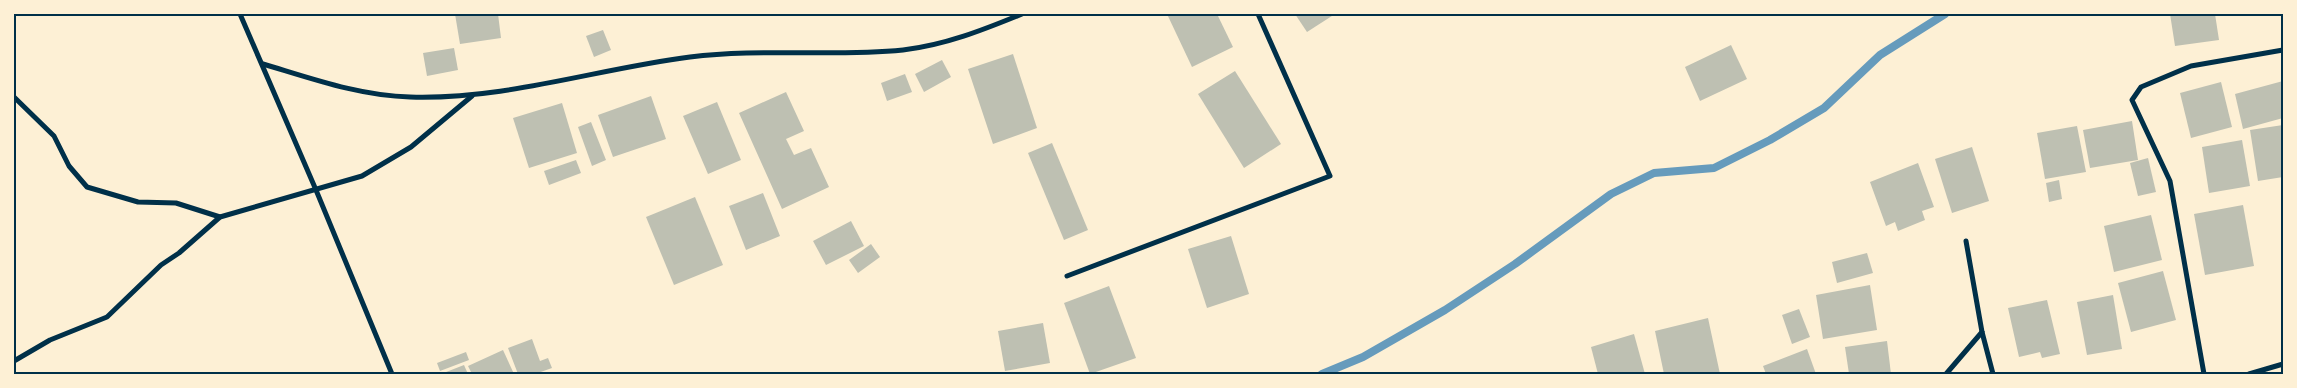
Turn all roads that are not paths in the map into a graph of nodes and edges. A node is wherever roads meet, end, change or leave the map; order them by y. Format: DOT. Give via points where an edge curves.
graph roads {
  1 [pos="240,14"];
  2 [pos="1022,14"];
  3 [pos="1258,14"];
  4 [pos="2283,50"];
  5 [pos="262,64"];
  6 [pos="472,96"];
  7 [pos="14,97"];
  8 [pos="316,190"];
  9 [pos="220,217"];
  10 [pos="1966,241"];
  11 [pos="1067,276"];
  12 [pos="1982,332"];
  13 [pos="14,361"];
  14 [pos="2283,364"];
  15 [pos="392,374"];
  16 [pos="1946,374"];
  17 [pos="1993,374"];
  18 [pos="2204,374"];
  19 [pos="2249,374"];
  1 -- 5 [label="street"];
  2 -- 6 [label="street" via="962,38 905,50 838,54 757,52 690,57"];
  3 -- 11 [label="street" via="1330,176"];
  4 -- 18 [label="street" via="2192,66 2141,87 2132,100 2170,181"];
  5 -- 6 [label="street" via="367,93 409,98"];
  5 -- 8 [label="street"];
  6 -- 8 [label="street" via="411,147 362,176"];
  7 -- 9 [label="street" via="54,136 69,166 87,187 138,202 176,203"];
  8 -- 9 [label="street"];
  8 -- 15 [label="street"];
  9 -- 13 [label="street" via="161,265 107,317 50,340"];
  10 -- 12 [label="street"];
  12 -- 16 [label="street"];
  12 -- 17 [label="street"];
  14 -- 19 [label="street"];
}
